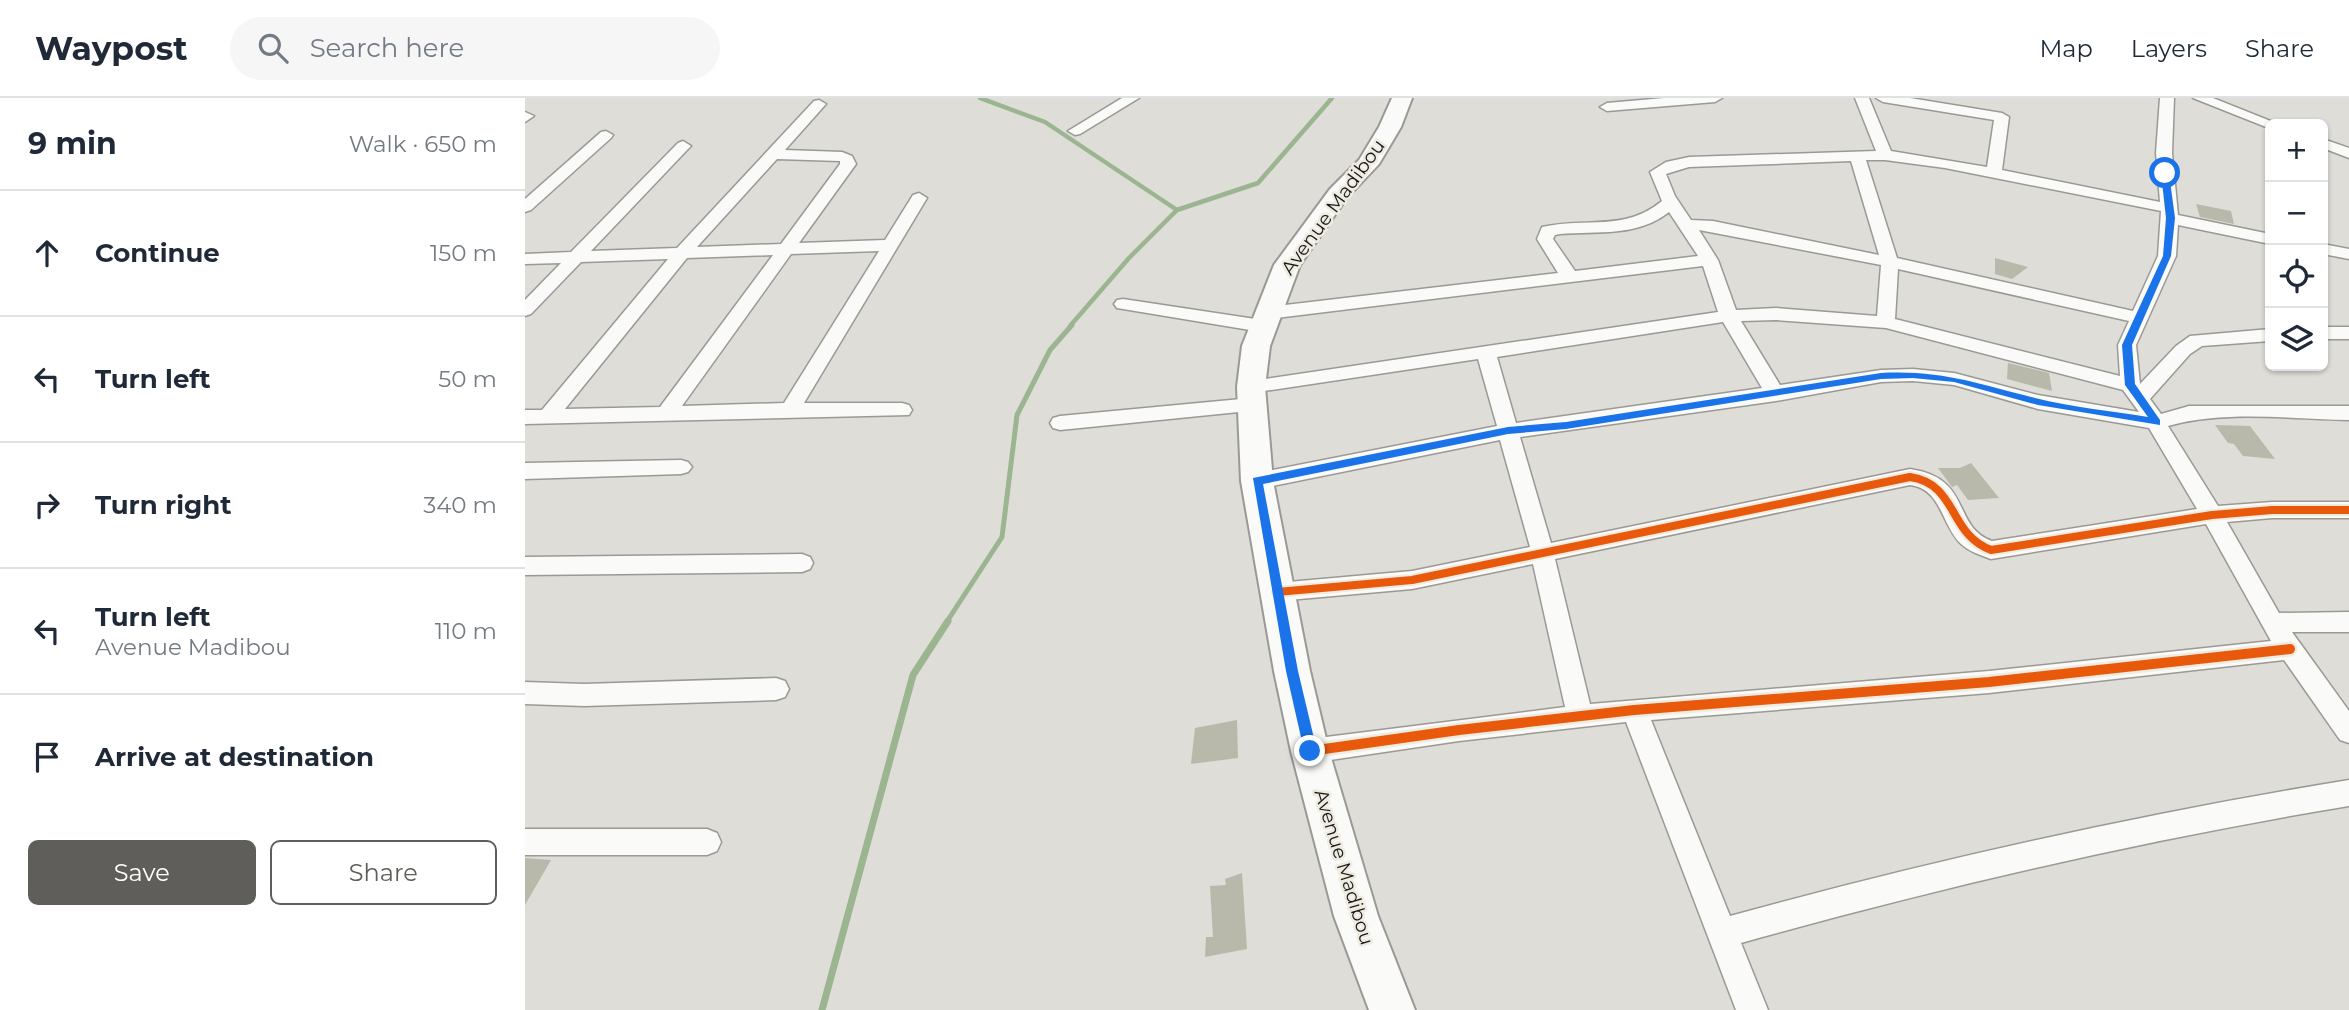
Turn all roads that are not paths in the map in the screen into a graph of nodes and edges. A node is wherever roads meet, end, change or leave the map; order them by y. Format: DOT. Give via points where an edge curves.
graph roads {
  1 [pos="1132,98"];
  2 [pos="1402,98"];
  3 [pos="1715,98"];
  4 [pos="1862,98"];
  5 [pos="1884,98"];
  6 [pos="1999,98"];
  7 [pos="2167,98"];
  8 [pos="2200,98"];
  9 [pos="819,104"];
  10 [pos="1607,107"];
  11 [pos="2002,117"];
  12 [pos="2265,122"];
  13 [pos="1075,131"];
  14 [pos="606,135"];
  15 [pos="2328,145"];
  16 [pos="683,146"];
  17 [pos="2349,153"];
  18 [pos="772,154"];
  19 [pos="1857,155"];
  20 [pos="1885,155"];
  21 [pos="1994,172"];
  22 [pos="919,198"];
  23 [pos="1671,202"];
  24 [pos="525,207"];
  25 [pos="2169,213"];
  26 [pos="1689,225"];
  27 [pos="2265,238"];
  28 [pos="891,244"];
  29 [pos="788,248"];
  30 [pos="2328,250"];
  31 [pos="683,252"];
  32 [pos="2349,254"];
  33 [pos="576,257"];
  34 [pos="525,259"];
  35 [pos="1709,260"];
  36 [pos="1890,263"];
  37 [pos="1570,277"];
  38 [pos="1123,304"];
  39 [pos="525,310"];
  40 [pos="1729,316"];
  41 [pos="2137,317"];
  42 [pos="1265,320"];
  43 [pos="1886,322"];
  44 [pos="2335,333"];
  45 [pos="2265,335"];
  46 [pos="2349,349"];
  47 [pos="1486,353"];
  48 [pos="2135,391"];
  49 [pos="1776,394"];
  50 [pos="1251,396"];
  51 [pos="790,410"];
  52 [pos="902,410"];
  53 [pos="667,412"];
  54 [pos="2349,413"];
  55 [pos="548,416"];
  56 [pos="525,417"];
  57 [pos="2156,422"];
  58 [pos="1060,423"];
  59 [pos="1508,431"];
  60 [pos="681,467"];
  61 [pos="525,471"];
  62 [pos="1257,481"];
  63 [pos="2349,510"];
  64 [pos="2212,515"];
  65 [pos="1542,551"];
  66 [pos="802,563"];
  67 [pos="525,566"];
  68 [pos="1277,593"];
  69 [pos="2349,622"];
  70 [pos="2272,623"];
  71 [pos="2290,649"];
  72 [pos="776,689"];
  73 [pos="525,693"];
  74 [pos="1634,710"];
  75 [pos="1580,716"];
  76 [pos="2349,732"];
  77 [pos="1310,751"];
  78 [pos="2349,793"];
  79 [pos="525,842"];
  80 [pos="707,842"];
  81 [pos="1721,933"];
  82 [pos="1392,1010"];
  83 [pos="1752,1010"];
  1 -- 13 [label="street"];
  2 -- 42 [label="street, Avenue Madibou" via="1367,164 1338,194 1287,265"];
  3 -- 10 [label="street"];
  4 -- 20 [label="street"];
  5 -- 11 [label="street"];
  6 -- 11 [label="street"];
  7 -- 25 [label="street" via="2164,133"];
  8 -- 12 [label="street"];
  9 -- 18 [label="street"];
  11 -- 21 [label="street"];
  14 -- 24 [label="street"];
  15 -- 17 [label="street"];
  16 -- 33 [label="street"];
  18 -- 29 [label="street" via="832,156 847,159 848,164"];
  18 -- 31 [label="street"];
  19 -- 20 [label="street"];
  19 -- 23 [label="street" via="1671,165 1658,172"];
  19 -- 36 [label="street"];
  20 -- 21 [label="street"];
  21 -- 25 [label="street"];
  22 -- 28 [label="street"];
  23 -- 26 [label="street"];
  23 -- 37 [label="street" via="1648,219 1548,231 1545,239"];
  25 -- 27 [label="street"];
  25 -- 41 [label="street" via="2167,256"];
  26 -- 35 [label="street"];
  26 -- 36 [label="street"];
  28 -- 29 [label="street"];
  28 -- 51 [label="street"];
  29 -- 31 [label="street"];
  29 -- 53 [label="street"];
  30 -- 32 [label="street"];
  31 -- 33 [label="street"];
  31 -- 55 [label="street"];
  33 -- 34 [label="street"];
  33 -- 39 [label="street"];
  35 -- 37 [label="street"];
  35 -- 40 [label="street"];
  36 -- 41 [label="street"];
  36 -- 43 [label="street"];
  37 -- 42 [label="street"];
  38 -- 42 [label="street"];
  40 -- 43 [label="street" via="1776,314"];
  40 -- 47 [label="street"];
  40 -- 49 [label="street"];
  41 -- 48 [label="street" via="2127,345"];
  42 -- 50 [label="street, Avenue Madibou"];
  43 -- 48 [label="street"];
  44 -- 46 [label="street"];
  45 -- 48 [label="street" via="2197,340"];
  47 -- 50 [label="street"];
  47 -- 59 [label="street"];
  48 -- 57 [label="street"];
  49 -- 57 [label="street" via="1913,375 1954,379 2038,402"];
  49 -- 59 [label="street"];
  50 -- 58 [label="street"];
  50 -- 62 [label="street, Avenue Madibou"];
  51 -- 52 [label="street"];
  51 -- 53 [label="street"];
  53 -- 55 [label="street"];
  54 -- 57 [label="street" via="2189,413"];
  55 -- 56 [label="street"];
  57 -- 64 [label="street"];
  59 -- 62 [label="street"];
  59 -- 65 [label="street"];
  60 -- 61 [label="street"];
  62 -- 68 [label="street, Avenue Madibou"];
  63 -- 64 [label="street"];
  64 -- 65 [label="street" via="1991,550 1967,539 1938,489 1929,481 1910,477"];
  64 -- 70 [label="street"];
  65 -- 68 [label="street" via="1412,580"];
  65 -- 75 [label="street"];
  66 -- 67 [label="street"];
  68 -- 77 [label="street, Avenue Madibou"];
  69 -- 70 [label="street"];
  70 -- 71 [label="street"];
  71 -- 74 [label="street" via="1989,681"];
  71 -- 76 [label="street"];
  72 -- 73 [label="street"];
  74 -- 75 [label="street"];
  74 -- 81 [label="street"];
  75 -- 77 [label="street"];
  77 -- 82 [label="street, Avenue Madibou" via="1356,916"];
  78 -- 81 [label="street" via="2244,809 1946,872"];
  79 -- 80 [label="street"];
  81 -- 83 [label="street"];
}
